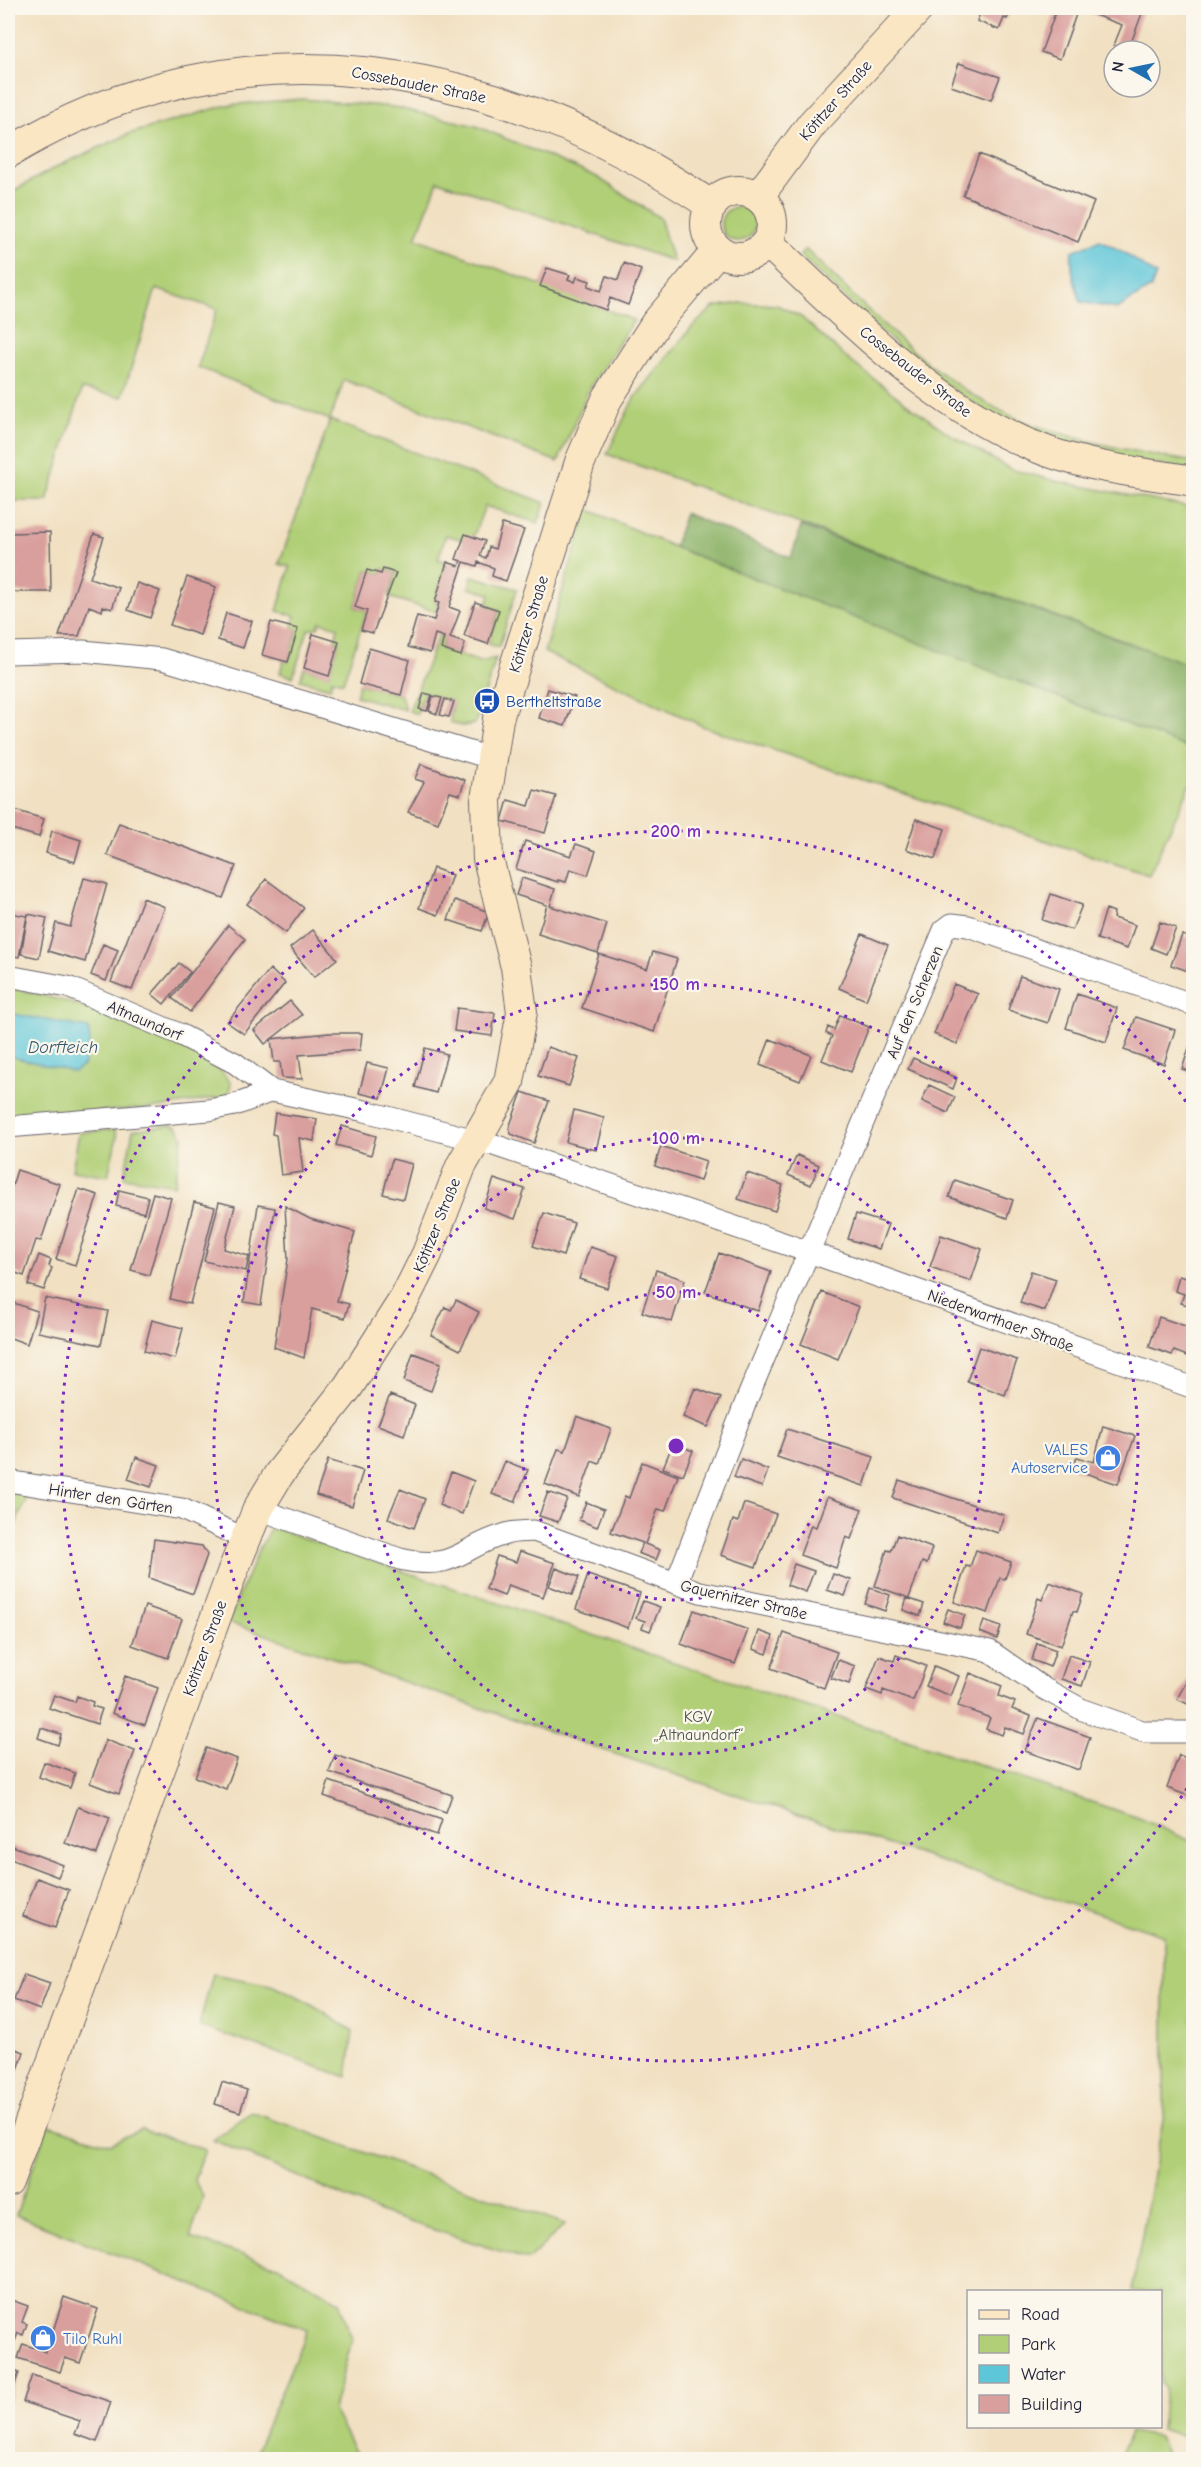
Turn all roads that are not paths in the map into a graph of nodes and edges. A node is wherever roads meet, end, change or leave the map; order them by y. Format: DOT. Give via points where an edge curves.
graph roads {
  1 [pos="919,8"];
  2 [pos="8,153"];
  3 [pos="758,197"];
  4 [pos="712,206"];
  5 [pos="767,242"];
  6 [pos="718,250"];
  7 [pos="1194,481"];
  8 [pos="8,653"];
  9 [pos="490,758"];
  10 [pos="8,976"];
  11 [pos="1194,1005"];
  12 [pos="272,1091"];
  13 [pos="8,1128"];
  14 [pos="476,1140"];
  15 [pos="809,1252"];
  16 [pos="1194,1388"];
  17 [pos="8,1481"];
  18 [pos="258,1509"];
  19 [pos="245,1539"];
  20 [pos="676,1583"];
  21 [pos="1194,1732"];
  22 [pos="8,2182"];
  1 -- 3 [label="street, Kötitzer Straße" via="812,124"];
  2 -- 4 [label="street, Cossebauder Straße" via="105,104 182,81 272,69 364,70 472,92 522,108 618,150"];
  3 -- 4 [label="street" via="731,193"];
  3 -- 5 [label="street" via="770,213 772,229"];
  4 -- 6 [label="street" via="706,226"];
  5 -- 6 [label="street" via="747,257 733,257"];
  5 -- 7 [label="street, Cossebauder Straße" via="882,348 965,412 1047,451 1100,466"];
  6 -- 9 [label="street, Kötitzer Straße" via="656,323 607,399 592,430 498,719"];
  8 -- 9 [label="street" via="83,651 162,659"];
  9 -- 14 [label="street, Kötitzer Straße" via="486,800 488,859 516,967 522,1012 509,1082"];
  10 -- 12 [label="street, Altnaundorf" via="68,987 179,1034 235,1063"];
  11 -- 15 [label="street, Auf den Scherzen" via="968,926 952,924 944,930"];
  12 -- 13 [label="street" via="235,1106 209,1110"];
  12 -- 14 [label="street, Altnaundorf" via="377,1113"];
  14 -- 15 [label="street, Niederwarthaer Straße"];
  14 -- 18 [label="street, Kötitzer Straße" via="461,1166 428,1254 399,1306 348,1388 296,1451"];
  15 -- 16 [label="street, Niederwarthaer Straße"];
  15 -- 20 [label="street" via="747,1398"];
  17 -- 19 [label="street, Hinter den Gärten" via="182,1509"];
  18 -- 19 [label="street, Kötitzer Straße"];
  18 -- 20 [label="street, Gauernitzer Straße" via="422,1564 445,1562 506,1534 534,1531"];
  19 -- 22 [label="street, Kötitzer Straße"];
  20 -- 21 [label="street, Gauernitzer Straße" via="700,1592 990,1651 1083,1710 1144,1732"];
}
